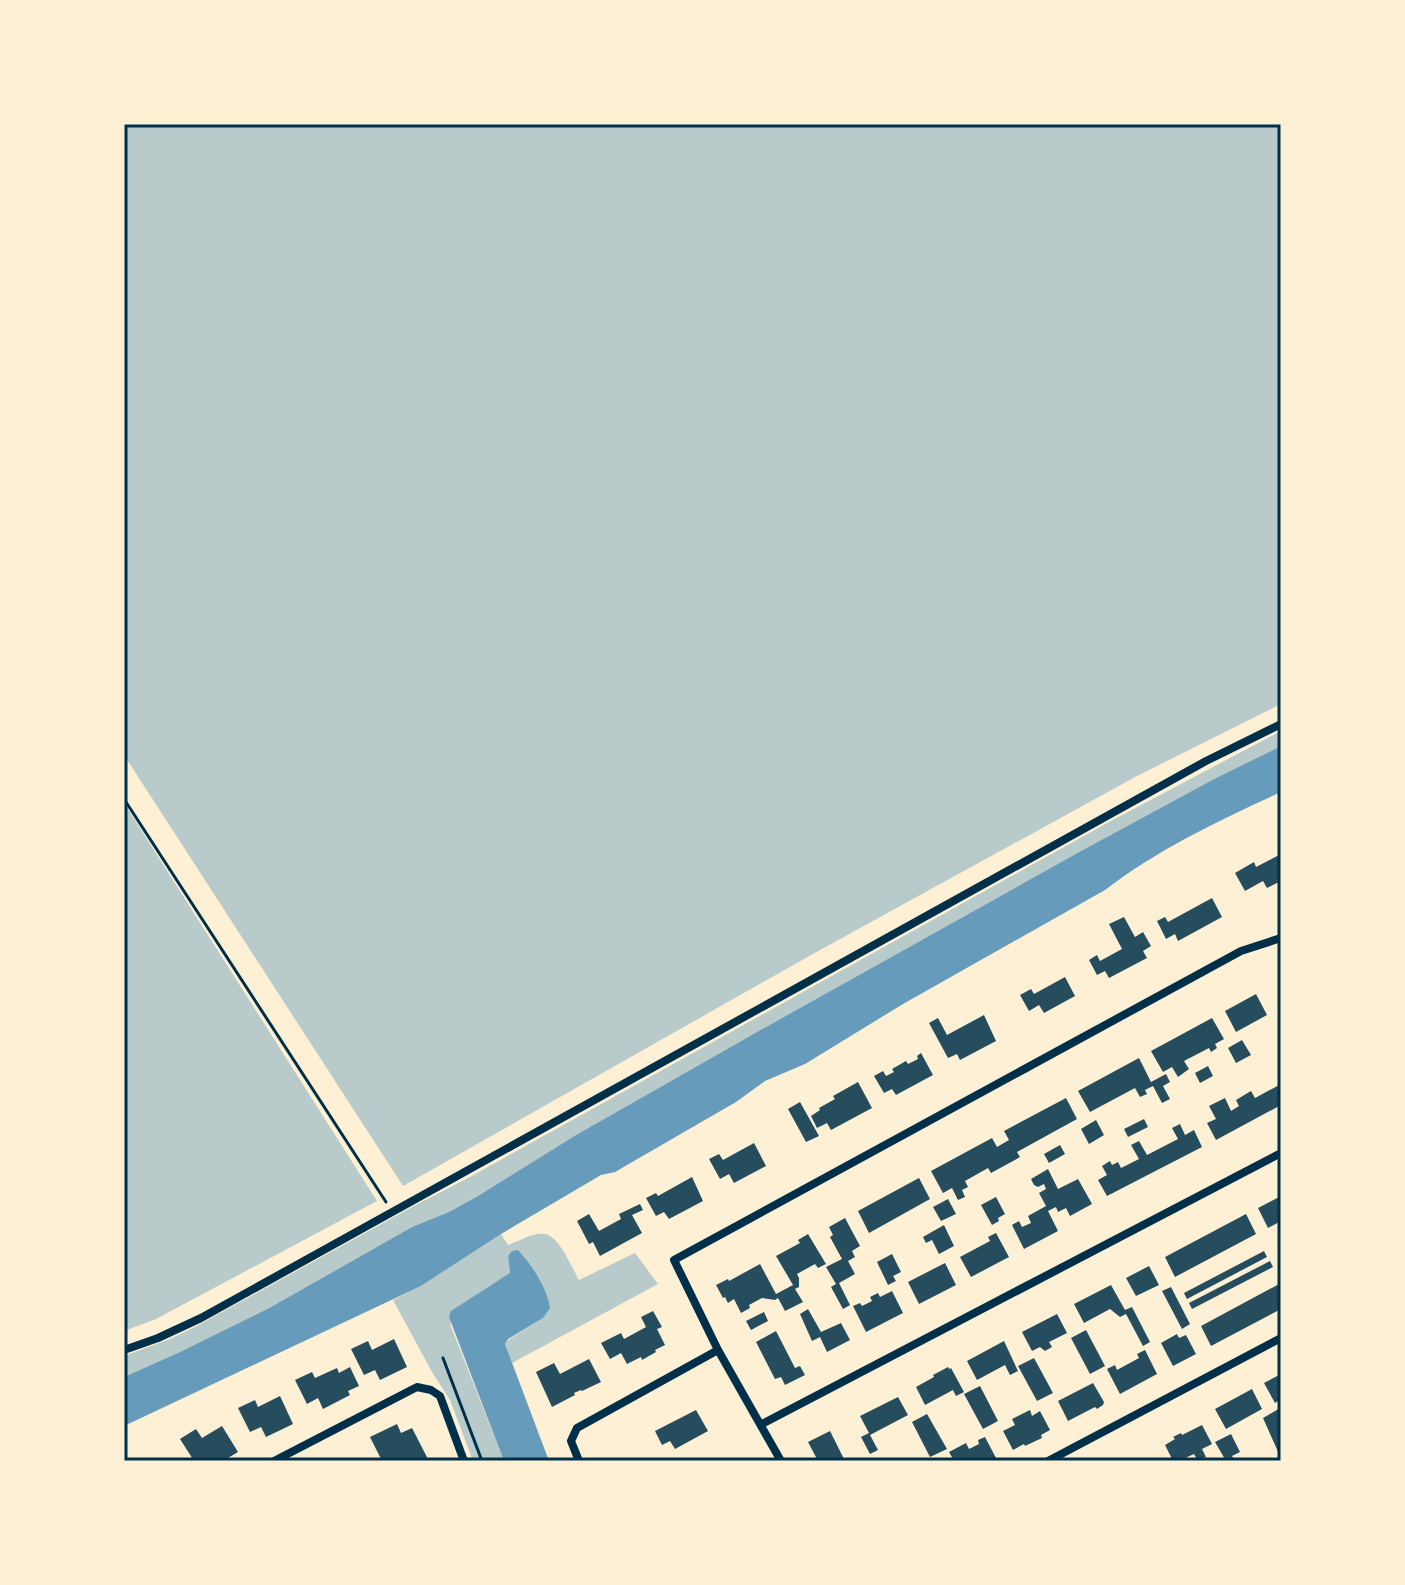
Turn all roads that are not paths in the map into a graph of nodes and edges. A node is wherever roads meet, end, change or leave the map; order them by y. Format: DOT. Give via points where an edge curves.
graph roads {
  1 [pos="1281,724"];
  2 [pos="1281,938"];
  3 [pos="1281,1153"];
  4 [pos="1281,1338"];
  5 [pos="124,1350"];
  6 [pos="718,1350"];
  7 [pos="762,1424"];
  8 [pos="274,1461"];
  9 [pos="464,1461"];
  10 [pos="579,1461"];
  11 [pos="781,1461"];
  12 [pos="1048,1461"];
  1 -- 5 [label="street" via="201,1318"];
  2 -- 6 [label="street" via="1241,951 674,1260"];
  3 -- 7 [label="street"];
  4 -- 12 [label="street"];
  6 -- 7 [label="street"];
  6 -- 10 [label="street" via="577,1428 571,1441"];
  7 -- 11 [label="street"];
  8 -- 9 [label="street" via="417,1387 440,1396"];
}
